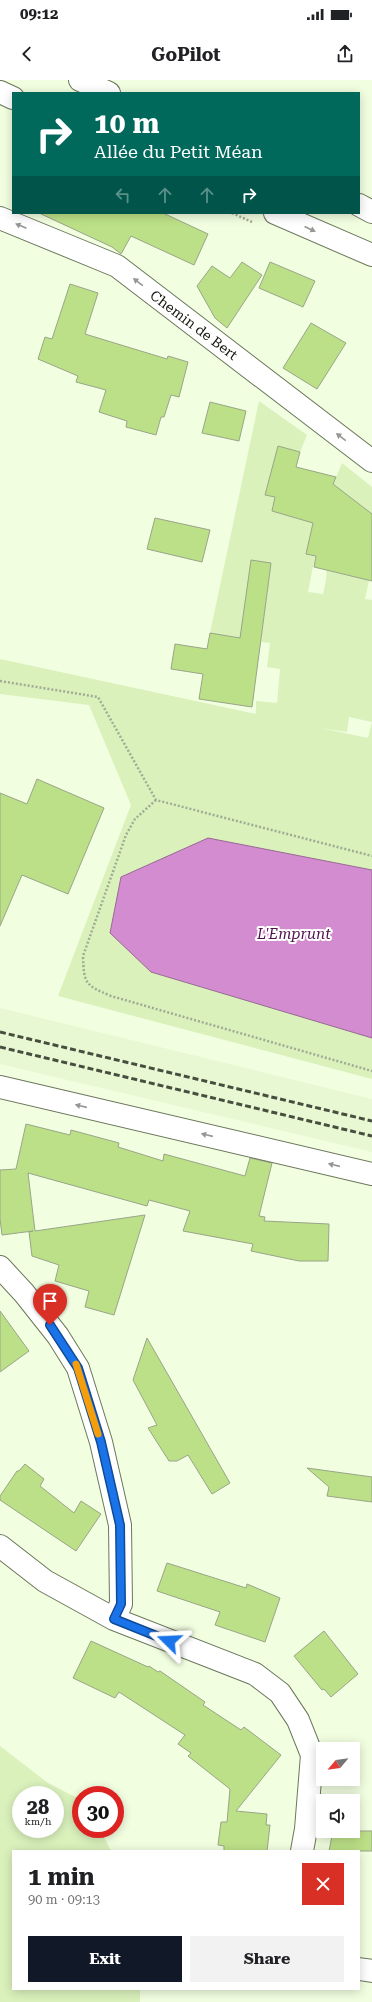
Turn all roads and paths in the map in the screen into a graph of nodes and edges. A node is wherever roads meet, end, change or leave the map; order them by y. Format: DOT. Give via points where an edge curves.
graph roads {
  1 [pos="80,80"];
  2 [pos="0,92"];
  3 [pos="107,92"];
  4 [pos="12,98"];
  5 [pos="360,206"];
  6 [pos="372,212"];
  7 [pos="277,214"];
  8 [pos="0,218"];
  9 [pos="372,256"];
  10 [pos="372,461"];
  11 [pos="0,681"];
  12 [pos="156,800"];
  13 [pos="372,856"];
  14 [pos="372,1071"];
  15 [pos="0,1087"];
  16 [pos="372,1174"];
  17 [pos="0,1266"];
  18 [pos="0,1546"];
  19 [pos="114,1619"];
  20 [pos="302,1850"];
  21 [pos="360,1969"];
  22 [pos="372,1971"];
  1 -- 3 [label="street"];
  2 -- 4 [label="street"];
  5 -- 6 [label="street"];
  7 -- 9 [label="street, one-way"];
  10 -- 8 [label="street, Chemin de Bert, one-way" via="117,266"];
  11 -- 12 [label="path" via="98,697"];
  12 -- 13 [label="path"];
  12 -- 14 [label="path" via="135,819 126,834 83,956 84,976 91,988 111,996"];
  16 -- 15 [label="street, one-way"];
  17 -- 19 [label="street" via="58,1336 78,1368 101,1442 120,1525 121,1604"];
  18 -- 19 [label="street" via="45,1581"];
  19 -- 20 [label="street" via="255,1674 280,1693 298,1720 312,1755"];
  21 -- 22 [label="street"];
}
